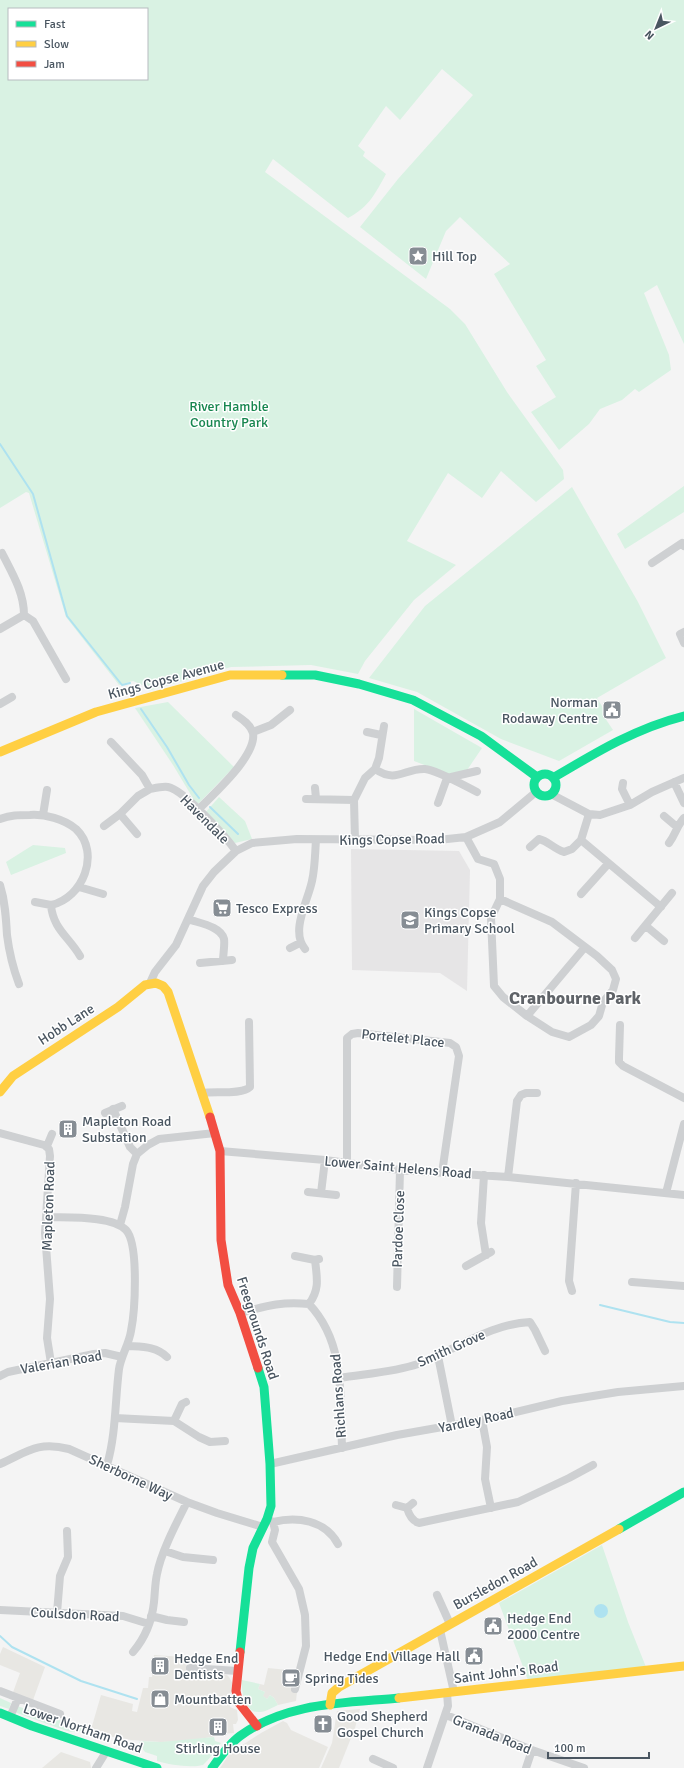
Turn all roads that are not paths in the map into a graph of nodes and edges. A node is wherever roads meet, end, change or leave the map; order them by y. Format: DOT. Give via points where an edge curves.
graph roads {
  1 [pos="683,543"];
  2 [pos="2,553"];
  3 [pos="652,563"];
  4 [pos="24,615"];
  5 [pos="0,630"];
  6 [pos="684,632"];
  7 [pos="684,643"];
  8 [pos="66,679"];
  9 [pos="12,697"];
  10 [pos="0,704"];
  11 [pos="285,712"];
  12 [pos="684,716"];
  13 [pos="237,718"];
  14 [pos="384,726"];
  15 [pos="252,732"];
  16 [pos="367,732"];
  17 [pos="381,735"];
  18 [pos="111,742"];
  19 [pos="0,752"];
  20 [pos="375,769"];
  21 [pos="477,770"];
  22 [pos="537,777"];
  23 [pos="447,778"];
  24 [pos="553,778"];
  25 [pos="684,778"];
  26 [pos="674,782"];
  27 [pos="620,786"];
  28 [pos="315,788"];
  29 [pos="150,789"];
  30 [pos="47,790"];
  31 [pos="477,792"];
  32 [pos="536,792"];
  33 [pos="551,794"];
  34 [pos="316,798"];
  35 [pos="306,799"];
  36 [pos="354,800"];
  37 [pos="438,803"];
  38 [pos="684,803"];
  39 [pos="630,805"];
  40 [pos="198,810"];
  41 [pos="120,814"];
  42 [pos="589,814"];
  43 [pos="43,815"];
  44 [pos="664,816"];
  45 [pos="684,818"];
  46 [pos="0,819"];
  47 [pos="104,826"];
  48 [pos="677,826"];
  49 [pos="137,834"];
  50 [pos="466,837"];
  51 [pos="316,840"];
  52 [pos="355,840"];
  53 [pos="581,840"];
  54 [pos="669,843"];
  55 [pos="530,847"];
  56 [pos="236,851"];
  57 [pos="608,864"];
  58 [pos="0,885"];
  59 [pos="79,887"];
  60 [pos="672,893"];
  61 [pos="104,894"];
  62 [pos="581,894"];
  63 [pos="500,899"];
  64 [pos="35,902"];
  65 [pos="51,905"];
  66 [pos="661,907"];
  67 [pos="188,919"];
  68 [pos="646,926"];
  69 [pos="4,937"];
  70 [pos="635,938"];
  71 [pos="664,941"];
  72 [pos="585,947"];
  73 [pos="290,948"];
  74 [pos="80,956"];
  75 [pos="232,960"];
  76 [pos="223,961"];
  77 [pos="200,963"];
  78 [pos="150,983"];
  79 [pos="19,984"];
  80 [pos="527,1016"];
  81 [pos="250,1025"];
  82 [pos="620,1025"];
  83 [pos="1,1089"];
  84 [pos="202,1093"];
  85 [pos="538,1093"];
  86 [pos="684,1098"];
  87 [pos="122,1106"];
  88 [pos="113,1109"];
  89 [pos="105,1113"];
  90 [pos="684,1124"];
  91 [pos="0,1133"];
  92 [pos="216,1133"];
  93 [pos="52,1134"];
  94 [pos="47,1146"];
  95 [pos="220,1151"];
  96 [pos="137,1154"];
  97 [pos="325,1160"];
  98 [pos="347,1163"];
  99 [pos="400,1170"];
  100 [pos="442,1173"];
  101 [pos="484,1175"];
  102 [pos="508,1177"];
  103 [pos="576,1183"];
  104 [pos="308,1192"];
  105 [pos="321,1193"];
  106 [pos="666,1193"];
  107 [pos="336,1195"];
  108 [pos="684,1195"];
  109 [pos="46,1217"];
  110 [pos="120,1225"];
  111 [pos="295,1256"];
  112 [pos="466,1266"];
  113 [pos="632,1282"];
  114 [pos="684,1286"];
  115 [pos="397,1288"];
  116 [pos="572,1291"];
  117 [pos="309,1304"];
  118 [pos="240,1313"];
  119 [pos="127,1346"];
  120 [pos="545,1351"];
  121 [pos="165,1352"];
  122 [pos="438,1356"];
  123 [pos="122,1357"];
  124 [pos="51,1363"];
  125 [pos="0,1376"];
  126 [pos="340,1378"];
  127 [pos="684,1386"];
  128 [pos="186,1402"];
  129 [pos="115,1418"];
  130 [pos="482,1420"];
  131 [pos="174,1421"];
  132 [pos="452,1426"];
  133 [pos="225,1441"];
  134 [pos="342,1448"];
  135 [pos="0,1464"];
  136 [pos="270,1464"];
  137 [pos="107,1465"];
  138 [pos="593,1465"];
  139 [pos="684,1492"];
  140 [pos="187,1502"];
  141 [pos="396,1505"];
  142 [pos="491,1508"];
  143 [pos="267,1522"];
  144 [pos="67,1531"];
  145 [pos="338,1540"];
  146 [pos="165,1551"];
  147 [pos="213,1560"];
  148 [pos="437,1595"];
  149 [pos="0,1610"];
  150 [pos="57,1613"];
  151 [pos="151,1616"];
  152 [pos="184,1622"];
  153 [pos="149,1624"];
  154 [pos="450,1624"];
  155 [pos="440,1630"];
  156 [pos="133,1652"];
  157 [pos="684,1666"];
  158 [pos="190,1668"];
  159 [pos="238,1671"];
  160 [pos="295,1689"];
  161 [pos="0,1691"];
  162 [pos="451,1693"];
  163 [pos="18,1698"];
  164 [pos="330,1705"];
  165 [pos="0,1713"];
  166 [pos="60,1714"];
  167 [pos="446,1715"];
  168 [pos="10,1717"];
  169 [pos="257,1726"];
  170 [pos="532,1750"];
  171 [pos="106,1752"];
  172 [pos="377,1763"];
  173 [pos="96,1768"];
  174 [pos="157,1768"];
  175 [pos="212,1768"];
  176 [pos="393,1768"];
  177 [pos="427,1768"];
  178 [pos="526,1768"];
  179 [pos="584,1768"];
  1 -- 3 [label="street"];
  2 -- 4 [label="street" via="19,588 24,603"];
  4 -- 5 [label="street"];
  4 -- 8 [label="street" via="33,621"];
  6 -- 7 [label="street" via="680,634"];
  9 -- 10 [label="street"];
  11 -- 15 [label="street" via="271,725"];
  12 -- 24 [label="street" via="630,735"];
  13 -- 15 [label="street" via="248,725"];
  14 -- 17 [label="street"];
  15 -- 40 [label="street" via="244,760 232,776"];
  16 -- 17 [label="street"];
  17 -- 20 [label="street" via="379,758"];
  18 -- 29 [label="street" via="142,776"];
  19 -- 22 [label="street, Kings Copse Avenue" via="96,712 230,675 315,675 359,684 414,700 482,736"];
  20 -- 23 [label="street" via="384,775 395,776 426,769"];
  20 -- 36 [label="street" via="365,778"];
  21 -- 23 [label="street"];
  22 -- 24 [label="street" via="544,774"];
  22 -- 32 [label="street" via="534,785"];
  23 -- 31 [label="street"];
  23 -- 37 [label="street"];
  24 -- 33 [label="street" via="556,785"];
  25 -- 26 [label="street"];
  26 -- 38 [label="street"];
  26 -- 39 [label="street"];
  27 -- 39 [label="street"];
  28 -- 34 [label="street"];
  29 -- 40 [label="street, Havendale" via="169,787 183,794"];
  29 -- 41 [label="street" via="138,796"];
  30 -- 43 [label="street" via="42,799"];
  32 -- 33 [label="street" via="544,796"];
  32 -- 50 [label="street, Kings Copse Road" via="500,822"];
  33 -- 42 [label="street"];
  34 -- 35 [label="street"];
  34 -- 36 [label="street"];
  36 -- 52 [label="street"];
  39 -- 42 [label="street" via="600,815"];
  40 -- 56 [label="street, Havendale"];
  41 -- 47 [label="street"];
  41 -- 49 [label="street"];
  42 -- 53 [label="street"];
  43 -- 46 [label="street" via="10,815"];
  43 -- 59 [label="street" via="62,821 76,830 82,839 88,856"];
  44 -- 48 [label="street"];
  45 -- 48 [label="street"];
  48 -- 54 [label="street" via="676,834"];
  50 -- 52 [label="street, Kings Copse Road" via="438,840"];
  50 -- 63 [label="street" via="478,859 494,864 500,879"];
  51 -- 52 [label="street, Kings Copse Road"];
  51 -- 56 [label="street, Kings Copse Road" via="252,843"];
  51 -- 73 [label="street" via="312,880 300,928 303,946"];
  53 -- 55 [label="street" via="564,852 539,839"];
  53 -- 57 [label="street"];
  56 -- 67 [label="street, Kings Copse Road" via="203,886"];
  57 -- 62 [label="street"];
  57 -- 66 [label="street"];
  58 -- 69 [label="street" via="6,911"];
  59 -- 61 [label="street"];
  59 -- 65 [label="street" via="68,897"];
  60 -- 66 [label="street"];
  63 -- 72 [label="street" via="552,922"];
  63 -- 80 [label="street" via="491,918 494,986 503,997"];
  64 -- 65 [label="street"];
  65 -- 74 [label="street" via="53,919"];
  66 -- 68 [label="street"];
  67 -- 76 [label="street" via="214,928 220,933 224,938"];
  67 -- 78 [label="street, Kings Copse Road" via="176,945 155,972"];
  68 -- 70 [label="street"];
  68 -- 71 [label="street"];
  69 -- 79 [label="street"];
  72 -- 80 [label="street"];
  72 -- 80 [label="street" via="612,970 616,979 613,990 603,1002 599,1016 591,1025 569,1038 552,1032"];
  75 -- 76 [label="street"];
  76 -- 77 [label="street"];
  78 -- 83 [label="street, Hobb Lane" via="42,1056"];
  78 -- 84 [label="street, Freegrounds Road" via="160,984 168,992"];
  81 -- 84 [label="street" via="250,1087 241,1092"];
  82 -- 86 [label="street" via="619,1062"];
  84 -- 92 [label="street, Freegrounds Road"];
  85 -- 102 [label="street" via="526,1093 517,1101"];
  87 -- 88 [label="street"];
  88 -- 89 [label="street"];
  88 -- 96 [label="street" via="130,1147"];
  90 -- 106 [label="street"];
  91 -- 94 [label="street, Mapleton Road"];
  92 -- 95 [label="street, Freegrounds Road"];
  92 -- 96 [label="street" via="159,1139"];
  93 -- 94 [label="street"];
  94 -- 109 [label="street, Mapleton Road" via="50,1156"];
  95 -- 97 [label="street, Lower Saint Helens Road"];
  95 -- 118 [label="street, Freegrounds Road" via="221,1240 228,1285"];
  96 -- 110 [label="street"];
  97 -- 98 [label="street, Lower Saint Helens Road"];
  97 -- 105 [label="street"];
  98 -- 99 [label="street, Lower Saint Helens Road"];
  98 -- 100 [label="street, Portelet Place" via="347,1038 352,1034 366,1033 450,1043 456,1047 459,1056"];
  99 -- 100 [label="street, Lower Saint Helens Road"];
  99 -- 115 [label="street, Pardoe Close"];
  100 -- 101 [label="street, Lower Saint Helens Road"];
  101 -- 102 [label="street, Lower Saint Helens Road"];
  101 -- 112 [label="street" via="481,1223 489,1254"];
  102 -- 103 [label="street, Lower Saint Helens Road"];
  103 -- 106 [label="street, Lower Saint Helens Road"];
  103 -- 116 [label="street" via="569,1281"];
  104 -- 105 [label="street"];
  105 -- 107 [label="street"];
  106 -- 108 [label="street, Lower Saint Helens Road"];
  109 -- 110 [label="street" via="100,1220"];
  109 -- 124 [label="street, Mapleton Road" via="50,1300 47,1338"];
  110 -- 119 [label="street" via="130,1235 134,1253 132,1324"];
  111 -- 117 [label="street" via="317,1259 316,1295"];
  113 -- 114 [label="street"];
  117 -- 118 [label="street" via="272,1304"];
  117 -- 126 [label="street, Richlans Road" via="320,1315 336,1351"];
  118 -- 136 [label="street, Freegrounds Road" via="264,1388"];
  119 -- 121 [label="street" via="150,1347"];
  119 -- 123 [label="street"];
  120 -- 122 [label="street, Smith Grove" via="530,1322 488,1331"];
  122 -- 126 [label="street, Smith Grove" via="417,1364"];
  122 -- 132 [label="street"];
  123 -- 124 [label="street, Valerian Road" via="105,1353"];
  123 -- 129 [label="street"];
  124 -- 125 [label="street, Valerian Road"];
  126 -- 134 [label="street, Richlans Road"];
  127 -- 130 [label="street, Yardley Road" via="618,1392 569,1400"];
  128 -- 131 [label="street" via="182,1404"];
  129 -- 131 [label="street"];
  129 -- 137 [label="street"];
  130 -- 132 [label="street, Yardley Road"];
  130 -- 142 [label="street" via="487,1447 485,1479"];
  131 -- 133 [label="street" via="199,1438 210,1442"];
  132 -- 134 [label="street, Yardley Road"];
  134 -- 136 [label="street, Yardley Road"];
  135 -- 137 [label="street, Sherborne Way" via="49,1445 77,1452"];
  136 -- 143 [label="street, Freegrounds Road" via="271,1506"];
  137 -- 140 [label="street, Sherborne Way"];
  138 -- 142 [label="street" via="569,1481 518,1502"];
  139 -- 154 [label="street, Bursledon Road"];
  140 -- 143 [label="street, Sherborne Way" via="217,1513"];
  140 -- 146 [label="street"];
  141 -- 142 [label="street" via="410,1505 410,1516 414,1524"];
  143 -- 145 [label="street" via="290,1519 311,1522 321,1525"];
  143 -- 159 [label="street" via="253,1548 249,1568"];
  143 -- 160 [label="street, Freegrounds Road" via="275,1530 272,1542 299,1589 305,1615 306,1646"];
  144 -- 150 [label="street" via="68,1557 60,1576"];
  146 -- 147 [label="street" via="183,1557"];
  146 -- 151 [label="street" via="157,1573"];
  148 -- 154 [label="street"];
  149 -- 150 [label="street, Coulsdon Road"];
  150 -- 153 [label="street, Coulsdon Road" via="123,1616"];
  151 -- 152 [label="street"];
  151 -- 153 [label="street"];
  153 -- 156 [label="street" via="142,1641"];
  154 -- 155 [label="street, Bursledon Road"];
  155 -- 162 [label="street"];
  155 -- 164 [label="street, Bursledon Road" via="339,1686 332,1693"];
  157 -- 162 [label="street, Saint John's Road"];
  158 -- 159 [label="street"];
  159 -- 169 [label="street" via="236,1697"];
  161 -- 163 [label="street"];
  162 -- 164 [label="street, Saint John's Road"];
  162 -- 167 [label="street"];
  163 -- 166 [label="street"];
  163 -- 168 [label="street"];
  164 -- 169 [label="street, Saint John's Road" via="286,1712"];
  165 -- 168 [label="street, Lower Northam Road"];
  167 -- 170 [label="street, Granada Road"];
  167 -- 177 [label="street"];
  168 -- 171 [label="street, Lower Northam Road"];
  169 -- 175 [label="street, Saint John's Road" via="240,1736"];
  170 -- 178 [label="street"];
  170 -- 179 [label="street, Granada Road"];
  171 -- 173 [label="street"];
  171 -- 174 [label="street, Lower Northam Road"];
  172 -- 176 [label="street"];
}
